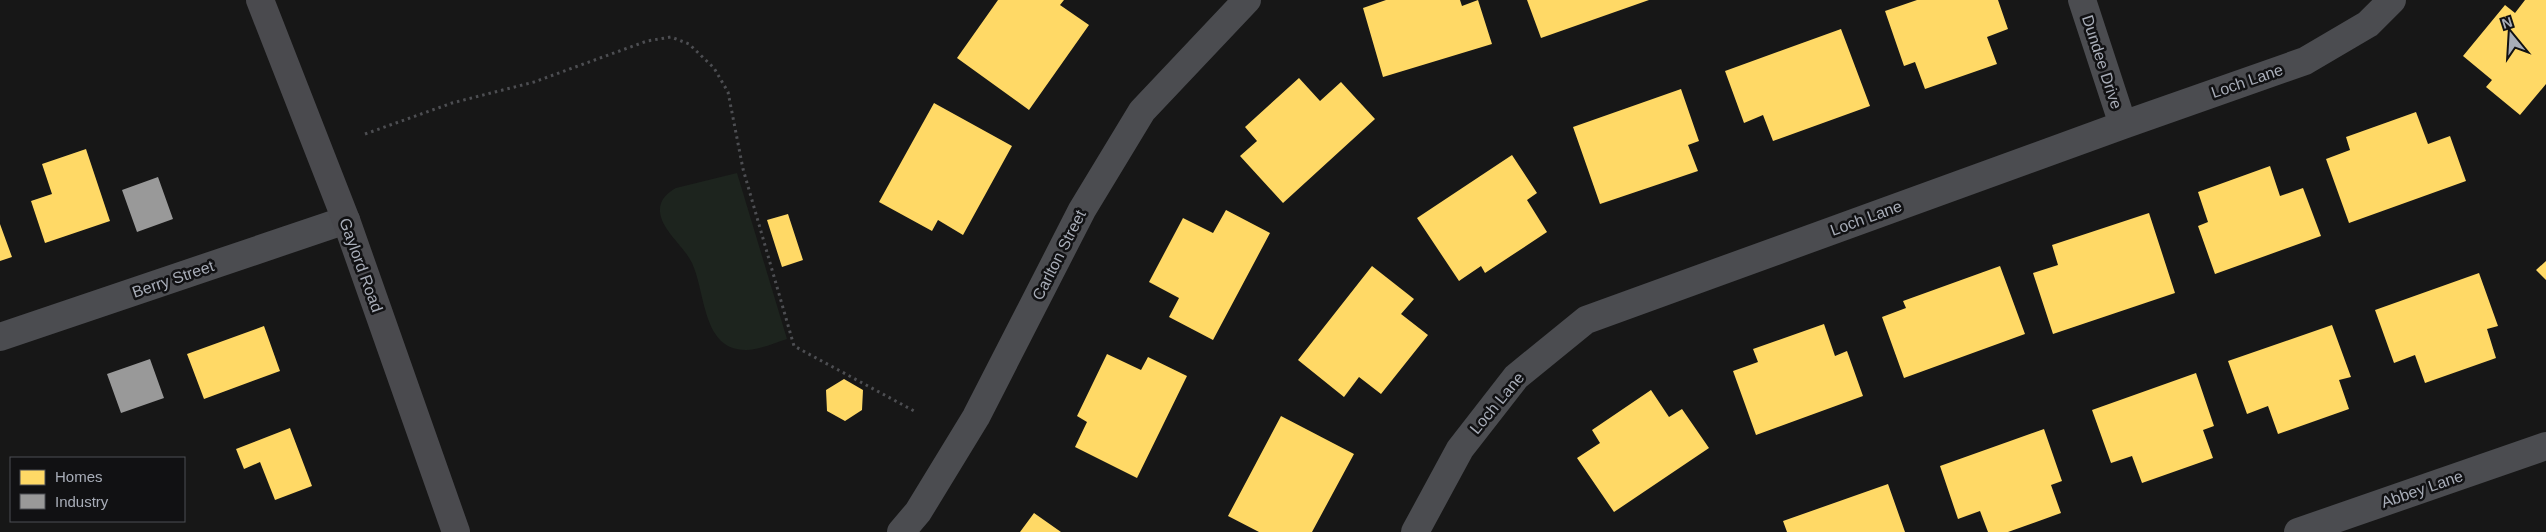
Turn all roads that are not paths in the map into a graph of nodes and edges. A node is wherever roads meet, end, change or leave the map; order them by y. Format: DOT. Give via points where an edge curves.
graph roads {
  1 [pos="260,0"];
  2 [pos="1247,0"];
  3 [pos="2082,0"];
  4 [pos="2392,0"];
  5 [pos="2122,124"];
  6 [pos="346,220"];
  7 [pos="0,337"];
  8 [pos="2546,446"];
  9 [pos="456,532"];
  10 [pos="901,532"];
  11 [pos="1415,532"];
  12 [pos="2298,532"];
  1 -- 6 [label="street, Gaylord Road"];
  2 -- 10 [label="street, Carlton Street" via="1142,111 1082,210 976,417 918,512"];
  3 -- 5 [label="street, Dundee Drive"];
  4 -- 5 [label="street, Loch Lane" via="2368,24 2305,61"];
  5 -- 11 [label="street, Loch Lane" via="1586,320 1516,377 1460,449"];
  6 -- 7 [label="street, Berry Street"];
  6 -- 9 [label="street, Gaylord Road"];
  8 -- 12 [label="street, Abbey Lane"];
}
